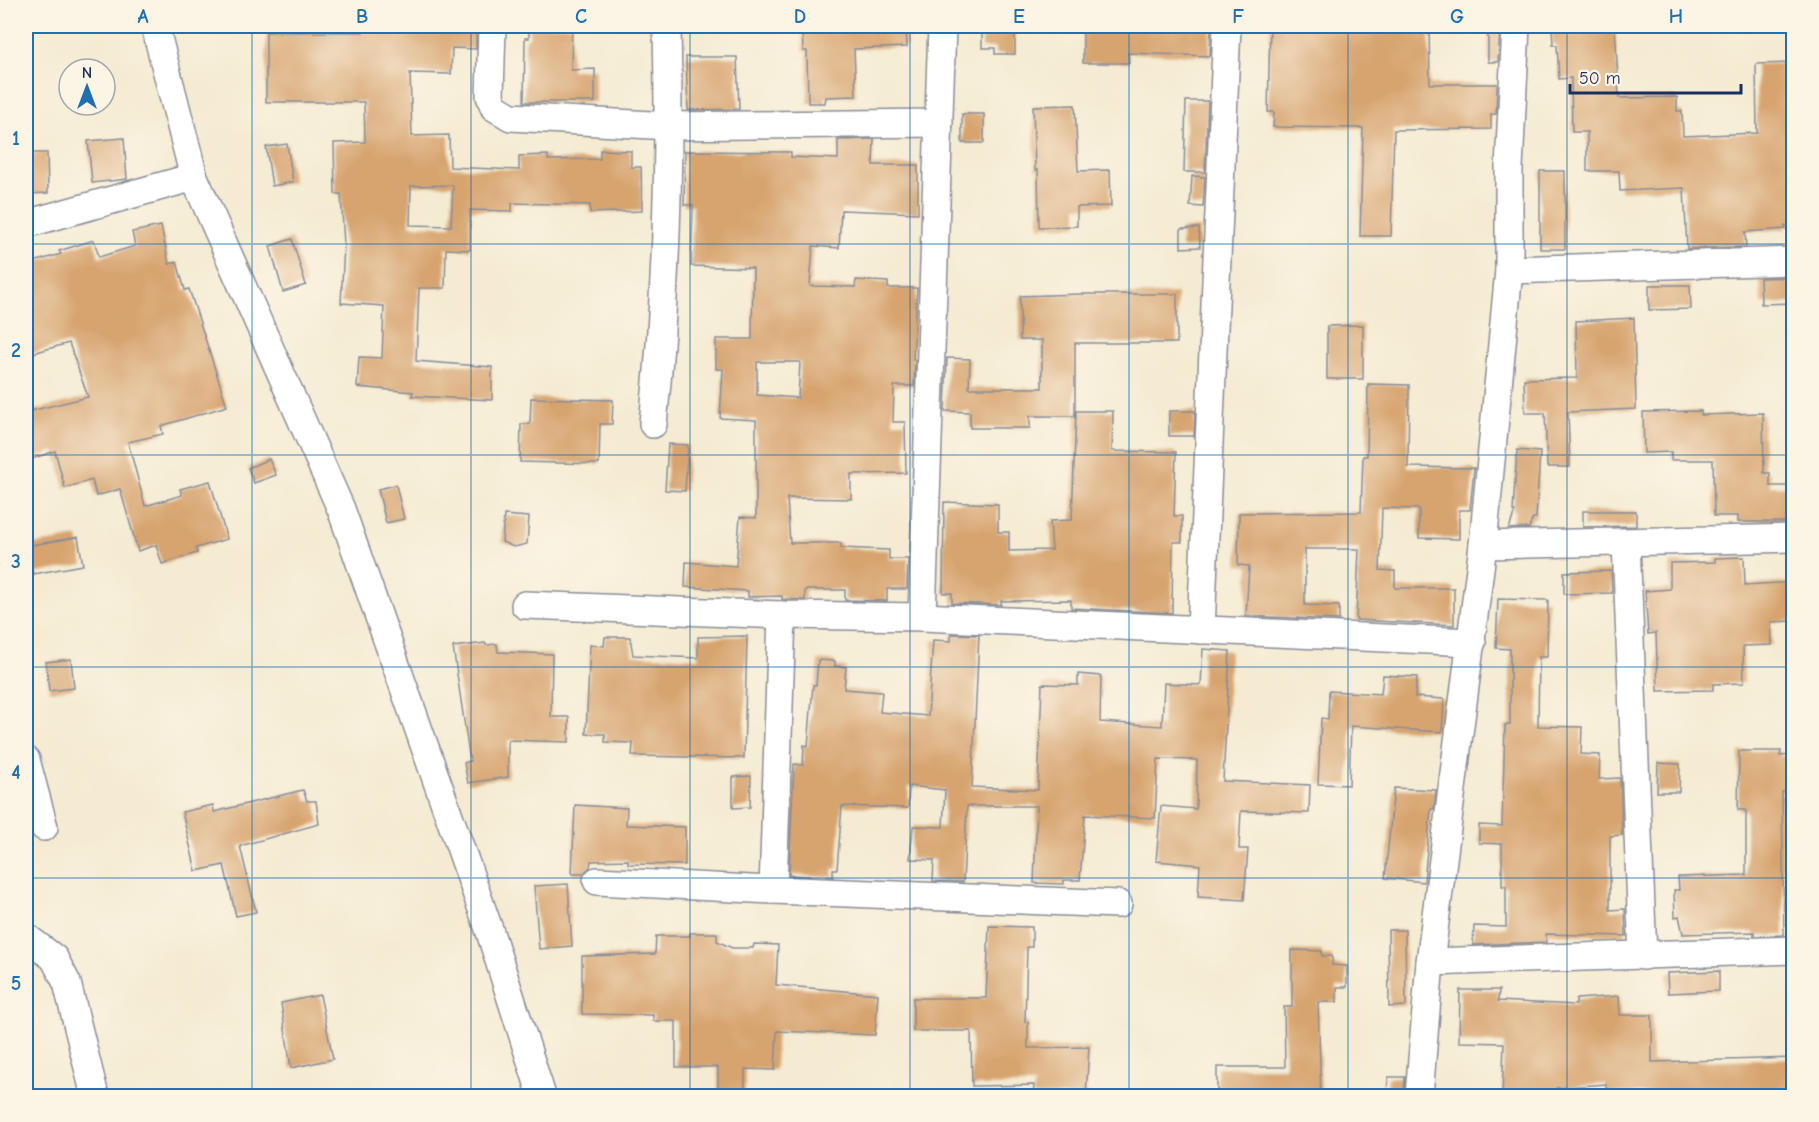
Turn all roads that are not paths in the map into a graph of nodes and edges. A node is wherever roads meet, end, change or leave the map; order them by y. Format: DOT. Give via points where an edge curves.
graph roads {
  1 [pos="155,26"];
  2 [pos="492,26"];
  3 [pos="668,26"];
  4 [pos="942,26"];
  5 [pos="1227,26"];
  6 [pos="1516,26"];
  7 [pos="939,123"];
  8 [pos="669,126"];
  9 [pos="194,177"];
  10 [pos="26,224"];
  11 [pos="1794,261"];
  12 [pos="1509,270"];
  13 [pos="653,424"];
  14 [pos="1794,538"];
  15 [pos="1626,543"];
  16 [pos="1483,545"];
  17 [pos="525,605"];
  18 [pos="782,615"];
  19 [pos="922,617"];
  20 [pos="1202,630"];
  21 [pos="1472,642"];
  22 [pos="26,760"];
  23 [pos="44,826"];
  24 [pos="597,881"];
  25 [pos="773,890"];
  26 [pos="1118,904"];
  27 [pos="26,937"];
  28 [pos="1794,950"];
  29 [pos="1643,956"];
  30 [pos="1430,962"];
  31 [pos="95,1096"];
  32 [pos="542,1096"];
  33 [pos="1419,1096"];
  1 -- 9 [label="street"];
  2 -- 8 [label="street" via="490,96 500,112 511,117"];
  3 -- 8 [label="street"];
  4 -- 7 [label="street"];
  5 -- 20 [label="street"];
  6 -- 12 [label="street"];
  7 -- 8 [label="street"];
  7 -- 19 [label="street"];
  8 -- 13 [label="street" via="663,331"];
  9 -- 10 [label="street"];
  9 -- 32 [label="street" via="341,509 489,929"];
  11 -- 12 [label="street"];
  12 -- 16 [label="street"];
  14 -- 15 [label="street"];
  15 -- 16 [label="street"];
  15 -- 29 [label="street"];
  16 -- 21 [label="street"];
  17 -- 18 [label="street"];
  18 -- 19 [label="street"];
  18 -- 25 [label="street"];
  19 -- 20 [label="street"];
  20 -- 21 [label="street"];
  21 -- 30 [label="street"];
  22 -- 23 [label="street"];
  24 -- 25 [label="street"];
  25 -- 26 [label="street"];
  27 -- 31 [label="street" via="54,958 67,983"];
  28 -- 29 [label="street"];
  29 -- 30 [label="street"];
  30 -- 33 [label="street"];
}
